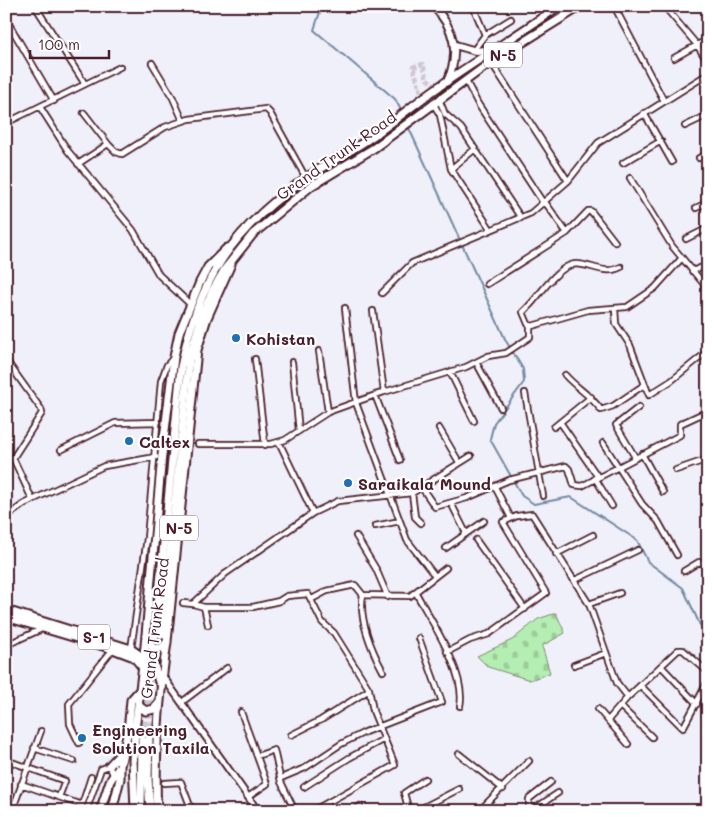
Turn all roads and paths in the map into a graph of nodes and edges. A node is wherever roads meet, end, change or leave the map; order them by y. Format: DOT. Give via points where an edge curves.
graph roads {
  1 [pos="35,6"];
  2 [pos="433,6"];
  3 [pos="473,6"];
  4 [pos="559,6"];
  5 [pos="581,6"];
  6 [pos="614,6"];
  7 [pos="664,6"];
  8 [pos="6,19"];
  9 [pos="512,20"];
  10 [pos="485,35"];
  11 [pos="708,39"];
  12 [pos="456,45"];
  13 [pos="697,45"];
  14 [pos="497,48"];
  15 [pos="473,51"];
  16 [pos="674,58"];
  17 [pos="491,62"];
  18 [pos="708,62"];
  19 [pos="152,63"];
  20 [pos="120,67"];
  21 [pos="708,74"];
  22 [pos="466,81"];
  23 [pos="447,82"];
  24 [pos="85,84"];
  25 [pos="54,101"];
  26 [pos="664,101"];
  27 [pos="433,103"];
  28 [pos="40,107"];
  29 [pos="84,113"];
  30 [pos="644,113"];
  31 [pos="708,115"];
  32 [pos="184,121"];
  33 [pos="6,123"];
  34 [pos="685,126"];
  35 [pos="661,141"];
  36 [pos="108,144"];
  37 [pos="475,149"];
  38 [pos="708,154"];
  39 [pos="699,158"];
  40 [pos="672,162"];
  41 [pos="623,163"];
  42 [pos="78,164"];
  43 [pos="451,168"];
  44 [pos="306,178"];
  45 [pos="630,178"];
  46 [pos="568,181"];
  47 [pos="311,186"];
  48 [pos="708,202"];
  49 [pos="544,203"];
  50 [pos="696,208"];
  51 [pos="521,218"];
  52 [pos="708,228"];
  53 [pos="491,230"];
  54 [pos="567,232"];
  55 [pos="686,239"];
  56 [pos="615,242"];
  57 [pos="230,246"];
  58 [pos="237,253"];
  59 [pos="681,259"];
  60 [pos="708,265"];
  61 [pos="621,267"];
  62 [pos="692,271"];
  63 [pos="487,284"];
  64 [pos="708,288"];
  65 [pos="382,293"];
  66 [pos="190,304"];
  67 [pos="345,308"];
  68 [pos="615,309"];
  69 [pos="373,311"];
  70 [pos="530,326"];
  71 [pos="319,351"];
  72 [pos="708,351"];
  73 [pos="174,357"];
  74 [pos="255,359"];
  75 [pos="6,360"];
  76 [pos="292,362"];
  77 [pos="476,362"];
  78 [pos="450,372"];
  79 [pos="564,375"];
  80 [pos="644,385"];
  81 [pos="384,392"];
  82 [pos="525,393"];
  83 [pos="375,396"];
  84 [pos="591,397"];
  85 [pos="356,403"];
  86 [pos="639,407"];
  87 [pos="501,408"];
  88 [pos="708,411"];
  89 [pos="328,412"];
  90 [pos="474,421"];
  91 [pos="158,422"];
  92 [pos="560,422"];
  93 [pos="554,427"];
  94 [pos="439,428"];
  95 [pos="299,431"];
  96 [pos="279,442"];
  97 [pos="603,443"];
  98 [pos="198,444"];
  99 [pos="265,446"];
  100 [pos="61,450"];
  101 [pos="642,454"];
  102 [pos="471,456"];
  103 [pos="158,457"];
  104 [pos="635,457"];
  105 [pos="708,458"];
  106 [pos="400,460"];
  107 [pos="459,462"];
  108 [pos="619,465"];
  109 [pos="676,470"];
  110 [pos="538,473"];
  111 [pos="597,478"];
  112 [pos="495,487"];
  113 [pos="422,488"];
  114 [pos="663,492"];
  115 [pos="412,493"];
  116 [pos="390,495"];
  117 [pos="543,496"];
  118 [pos="32,500"];
  119 [pos="451,503"];
  120 [pos="612,506"];
  121 [pos="313,513"];
  122 [pos="6,517"];
  123 [pos="511,518"];
  124 [pos="400,521"];
  125 [pos="484,521"];
  126 [pos="422,523"];
  127 [pos="375,526"];
  128 [pos="466,534"];
  129 [pos="593,535"];
  130 [pos="356,536"];
  131 [pos="476,540"];
  132 [pos="446,548"];
  133 [pos="638,550"];
  134 [pos="556,554"];
  135 [pos="677,555"];
  136 [pos="446,568"];
  137 [pos="684,571"];
  138 [pos="708,572"];
  139 [pos="435,576"];
  140 [pos="575,580"];
  141 [pos="416,593"];
  142 [pos="620,593"];
  143 [pos="141,595"];
  144 [pos="363,595"];
  145 [pos="388,597"];
  146 [pos="149,598"];
  147 [pos="312,599"];
  148 [pos="183,603"];
  149 [pos="193,604"];
  150 [pos="589,604"];
  151 [pos="204,607"];
  152 [pos="525,609"];
  153 [pos="6,610"];
  154 [pos="6,617"];
  155 [pos="208,625"];
  156 [pos="45,626"];
  157 [pos="146,637"];
  158 [pos="419,638"];
  159 [pos="167,642"];
  160 [pos="6,645"];
  161 [pos="113,649"];
  162 [pos="132,649"];
  163 [pos="447,652"];
  164 [pos="606,653"];
  165 [pos="144,657"];
  166 [pos="574,665"];
  167 [pos="661,666"];
  168 [pos="227,668"];
  169 [pos="142,670"];
  170 [pos="383,671"];
  171 [pos="708,672"];
  172 [pos="160,673"];
  173 [pos="708,681"];
  174 [pos="641,686"];
  175 [pos="369,690"];
  176 [pos="139,691"];
  177 [pos="628,697"];
  178 [pos="138,701"];
  179 [pos="182,702"];
  180 [pos="159,703"];
  181 [pos="697,704"];
  182 [pos="460,706"];
  183 [pos="620,706"];
  184 [pos="598,709"];
  185 [pos="241,712"];
  186 [pos="608,720"];
  187 [pos="380,726"];
  188 [pos="42,731"];
  189 [pos="291,735"];
  190 [pos="652,737"];
  191 [pos="384,739"];
  192 [pos="79,743"];
  193 [pos="628,744"];
  194 [pos="34,748"];
  195 [pos="123,750"];
  196 [pos="459,754"];
  197 [pos="257,756"];
  198 [pos="74,761"];
  199 [pos="530,761"];
  200 [pos="7,762"];
  201 [pos="108,766"];
  202 [pos="120,766"];
  203 [pos="27,767"];
  204 [pos="113,774"];
  205 [pos="91,777"];
  206 [pos="281,778"];
  207 [pos="426,779"];
  208 [pos="164,782"];
  209 [pos="551,782"];
  210 [pos="21,784"];
  211 [pos="304,787"];
  212 [pos="459,789"];
  213 [pos="503,789"];
  214 [pos="558,793"];
  215 [pos="59,797"];
  216 [pos="248,797"];
  217 [pos="6,804"];
  218 [pos="82,805"];
  219 [pos="360,806"];
  220 [pos="13,809"];
  221 [pos="316,809"];
  222 [pos="26,811"];
  223 [pos="80,811"];
  224 [pos="86,811"];
  225 [pos="100,811"];
  226 [pos="112,811"];
  227 [pos="135,811"];
  228 [pos="142,811"];
  229 [pos="150,811"];
  230 [pos="157,811"];
  231 [pos="192,811"];
  232 [pos="258,811"];
  233 [pos="295,811"];
  234 [pos="354,811"];
  235 [pos="408,811"];
  236 [pos="416,811"];
  237 [pos="479,811"];
  238 [pos="530,811"];
  1 -- 24 [label="street"];
  2 -- 12 [label="main road" via="442,14"];
  3 -- 10 [label="street"];
  4 -- 14 [label="main road, Grand Trunk Road / N-5"];
  5 -- 17 [label="main road, Grand Trunk Road / N-5"];
  6 -- 26 [label="street"];
  7 -- 13 [label="street"];
  8 -- 25 [label="street"];
  9 -- 10 [label="street"];
  10 -- 15 [label="street"];
  11 -- 13 [label="street"];
  12 -- 15 [label="main road"];
  12 -- 23 [label="main road" via="454,64"];
  13 -- 16 [label="street"];
  13 -- 18 [label="street"];
  14 -- 15 [label="main road"];
  14 -- 23 [label="main road, Grand Trunk Road / N-5"];
  17 -- 22 [label="main road, Grand Trunk Road / N-5"];
  17 -- 46 [label="street"];
  19 -- 32 [label="street"];
  20 -- 24 [label="street"];
  21 -- 26 [label="street"];
  22 -- 27 [label="main road, Grand Trunk Road / N-5"];
  22 -- 49 [label="street"];
  23 -- 44 [label="main road, Grand Trunk Road / N-5" via="374,136"];
  24 -- 25 [label="street"];
  25 -- 28 [label="street"];
  26 -- 30 [label="street"];
  27 -- 37 [label="street" via="461,128"];
  27 -- 43 [label="street" via="440,115"];
  27 -- 47 [label="main road, Grand Trunk Road / N-5" via="381,143"];
  28 -- 33 [label="street"];
  28 -- 42 [label="street" via="52,130"];
  29 -- 36 [label="street"];
  30 -- 35 [label="street"];
  30 -- 46 [label="street" via="598,143"];
  31 -- 34 [label="street"];
  32 -- 36 [label="street" via="165,128 122,154"];
  32 -- 44 [label="street" via="266,109"];
  35 -- 40 [label="street"];
  35 -- 41 [label="street"];
  36 -- 42 [label="street"];
  37 -- 43 [label="street"];
  37 -- 51 [label="street"];
  38 -- 39 [label="street"];
  42 -- 66 [label="street" via="121,212 159,275"];
  43 -- 53 [label="street"];
  44 -- 47 [label="main road"];
  44 -- 57 [label="main road, Grand Trunk Road / N-5" via="252,222"];
  45 -- 59 [label="street"];
  46 -- 49 [label="street"];
  47 -- 58 [label="main road, Grand Trunk Road / N-5" via="253,234"];
  48 -- 50 [label="street"];
  49 -- 51 [label="street" via="532,214"];
  49 -- 54 [label="street"];
  51 -- 53 [label="street"];
  52 -- 55 [label="street"];
  53 -- 65 [label="street" via="412,262"];
  54 -- 56 [label="street" via="591,211"];
  54 -- 63 [label="street"];
  57 -- 58 [label="main road" via="202,295 186,340 181,367 159,635 189,360 213,290"];
  57 -- 66 [label="main road, Grand Trunk Road / N-5" via="208,267"];
  58 -- 159 [label="main road, Grand Trunk Road / N-5" via="207,318 197,350"];
  59 -- 62 [label="street"];
  59 -- 68 [label="street" via="655,288 627,307"];
  60 -- 62 [label="street"];
  61 -- 70 [label="street" via="610,271 573,264 564,268 523,312"];
  62 -- 64 [label="street"];
  66 -- 73 [label="main road, Grand Trunk Road / N-5"];
  67 -- 85 [label="street"];
  68 -- 70 [label="street" via="588,310"];
  68 -- 80 [label="street" via="616,324 630,345"];
  69 -- 81 [label="street"];
  70 -- 77 [label="street" via="527,340 506,353"];
  71 -- 89 [label="street"];
  72 -- 80 [label="street" via="649,395"];
  73 -- 91 [label="street" via="161,381"];
  73 -- 103 [label="main road, Grand Trunk Road / N-5"];
  74 -- 99 [label="street"];
  75 -- 118 [label="street" via="42,413 13,458"];
  76 -- 95 [label="street"];
  77 -- 78 [label="street"];
  77 -- 87 [label="street"];
  78 -- 81 [label="street"];
  78 -- 90 [label="street"];
  79 -- 84 [label="street"];
  80 -- 84 [label="street" via="603,410"];
  81 -- 83 [label="street"];
  82 -- 110 [label="street"];
  83 -- 85 [label="street"];
  83 -- 106 [label="street"];
  84 -- 92 [label="street"];
  85 -- 89 [label="street"];
  85 -- 116 [label="street"];
  86 -- 104 [label="street" via="616,425"];
  88 -- 101 [label="street" via="680,424 680,435"];
  89 -- 95 [label="street"];
  91 -- 100 [label="street" via="115,422"];
  91 -- 103 [label="street"];
  92 -- 93 [label="street"];
  92 -- 111 [label="street"];
  94 -- 107 [label="street"];
  95 -- 96 [label="street"];
  96 -- 99 [label="street"];
  96 -- 121 [label="street"];
  97 -- 108 [label="street"];
  98 -- 99 [label="street"];
  101 -- 104 [label="street"];
  101 -- 114 [label="street"];
  102 -- 107 [label="street"];
  103 -- 118 [label="street" via="104,466"];
  103 -- 143 [label="street"];
  103 -- 146 [label="main road, Grand Trunk Road / N-5"];
  104 -- 108 [label="street"];
  105 -- 109 [label="street"];
  107 -- 113 [label="street"];
  108 -- 111 [label="street"];
  108 -- 135 [label="street"];
  110 -- 111 [label="street" via="568,466 572,482 577,486"];
  110 -- 112 [label="street"];
  110 -- 117 [label="street"];
  111 -- 120 [label="street"];
  112 -- 119 [label="street"];
  112 -- 123 [label="street"];
  113 -- 115 [label="street"];
  113 -- 119 [label="street" via="435,507"];
  115 -- 116 [label="street"];
  115 -- 126 [label="street" via="415,517"];
  116 -- 121 [label="street" via="338,501"];
  116 -- 124 [label="street"];
  118 -- 122 [label="street"];
  119 -- 128 [label="street"];
  121 -- 149 [label="street" via="225,574"];
  123 -- 134 [label="street" via="532,514"];
  123 -- 152 [label="street" via="504,520 503,524 546,593"];
  124 -- 127 [label="street"];
  124 -- 139 [label="street" via="407,540"];
  125 -- 128 [label="street"];
  128 -- 132 [label="street"];
  129 -- 134 [label="street"];
  130 -- 145 [label="street"];
  131 -- 152 [label="street"];
  133 -- 140 [label="street"];
  134 -- 140 [label="street"];
  136 -- 139 [label="street"];
  137 -- 138 [label="street" via="699,562"];
  139 -- 141 [label="street"];
  140 -- 150 [label="street"];
  141 -- 145 [label="street"];
  141 -- 163 [label="street"];
  142 -- 150 [label="street"];
  143 -- 146 [label="street"];
  143 -- 162 [label="street"];
  144 -- 145 [label="street"];
  144 -- 147 [label="street" via="355,585 327,591"];
  144 -- 170 [label="street" via="361,602 366,630"];
  146 -- 157 [label="main road, Grand Trunk Road / N-5"];
  147 -- 151 [label="street" via="302,593 253,607"];
  147 -- 175 [label="street" via="322,622 334,633"];
  148 -- 149 [label="street"];
  149 -- 151 [label="street"];
  150 -- 164 [label="street"];
  151 -- 155 [label="street"];
  152 -- 163 [label="street" via="489,634"];
  153 -- 156 [label="main road, S-1"];
  154 -- 156 [label="main road, S-1"];
  156 -- 160 [label="street"];
  156 -- 161 [label="main road, S-1"];
  156 -- 162 [label="main road, S-1"];
  157 -- 159 [label="main road" via="153,648 162,648"];
  157 -- 165 [label="main road, Grand Trunk Road / N-5"];
  158 -- 187 [label="street" via="442,701"];
  159 -- 172 [label="main road, Grand Trunk Road / N-5"];
  161 -- 169 [label="main road, S-1" via="134,657"];
  161 -- 192 [label="street" via="69,704 70,724"];
  162 -- 165 [label="main road, S-1"];
  163 -- 182 [label="street" via="459,681"];
  164 -- 166 [label="street"];
  164 -- 177 [label="street" via="618,683"];
  165 -- 169 [label="main road, Grand Trunk Road / N-5"];
  165 -- 172 [label="main road, S-1"];
  167 -- 171 [label="street" via="680,649"];
  167 -- 174 [label="street"];
  167 -- 181 [label="street"];
  168 -- 179 [label="street"];
  169 -- 172 [label="main road" via="148,668"];
  169 -- 176 [label="main road, Grand Trunk Road / N-5"];
  172 -- 179 [label="street"];
  172 -- 180 [label="main road, Grand Trunk Road"];
  173 -- 181 [label="street"];
  174 -- 177 [label="street"];
  174 -- 181 [label="street" via="683,728"];
  175 -- 187 [label="street"];
  175 -- 189 [label="street"];
  176 -- 178 [label="main road, Grand Trunk Road / N-5"];
  176 -- 195 [label="main road" via="131,700"];
  177 -- 183 [label="street"];
  178 -- 180 [label="main road" via="146,711"];
  178 -- 227 [label="main road, Grand Trunk Road / N-5" via="133,760"];
  179 -- 216 [label="street"];
  180 -- 230 [label="main road, Grand Trunk Road" via="155,773"];
  183 -- 186 [label="street"];
  183 -- 190 [label="street"];
  184 -- 186 [label="street"];
  185 -- 197 [label="street"];
  186 -- 193 [label="street"];
  187 -- 191 [label="street"];
  187 -- 206 [label="street" via="341,744 306,768"];
  188 -- 194 [label="street"];
  191 -- 211 [label="street"];
  191 -- 221 [label="street" via="395,764"];
  194 -- 198 [label="street"];
  194 -- 203 [label="street"];
  195 -- 201 [label="main road"];
  195 -- 202 [label="main road"];
  196 -- 213 [label="street"];
  197 -- 206 [label="street" via="274,750"];
  197 -- 216 [label="street" via="267,784"];
  199 -- 213 [label="street"];
  200 -- 203 [label="street"];
  201 -- 204 [label="street"];
  201 -- 224 [label="street" via="99,772"];
  202 -- 204 [label="main road"];
  202 -- 226 [label="main road" via="118,792"];
  203 -- 210 [label="street"];
  203 -- 215 [label="street" via="65,780"];
  204 -- 225 [label="main road"];
  205 -- 218 [label="street"];
  206 -- 233 [label="street"];
  207 -- 235 [label="street" via="404,792"];
  208 -- 231 [label="street" via="181,782"];
  209 -- 238 [label="street" via="529,799"];
  210 -- 215 [label="street"];
  210 -- 220 [label="street"];
  212 -- 236 [label="street"];
  213 -- 237 [label="street"];
  214 -- 238 [label="street"];
  215 -- 218 [label="street"];
  216 -- 232 [label="street"];
  217 -- 220 [label="street"];
  218 -- 223 [label="street"];
  219 -- 234 [label="street"];
  220 -- 222 [label="street"];
  228 -- 229 [label="main road" via="146,738"];
}
